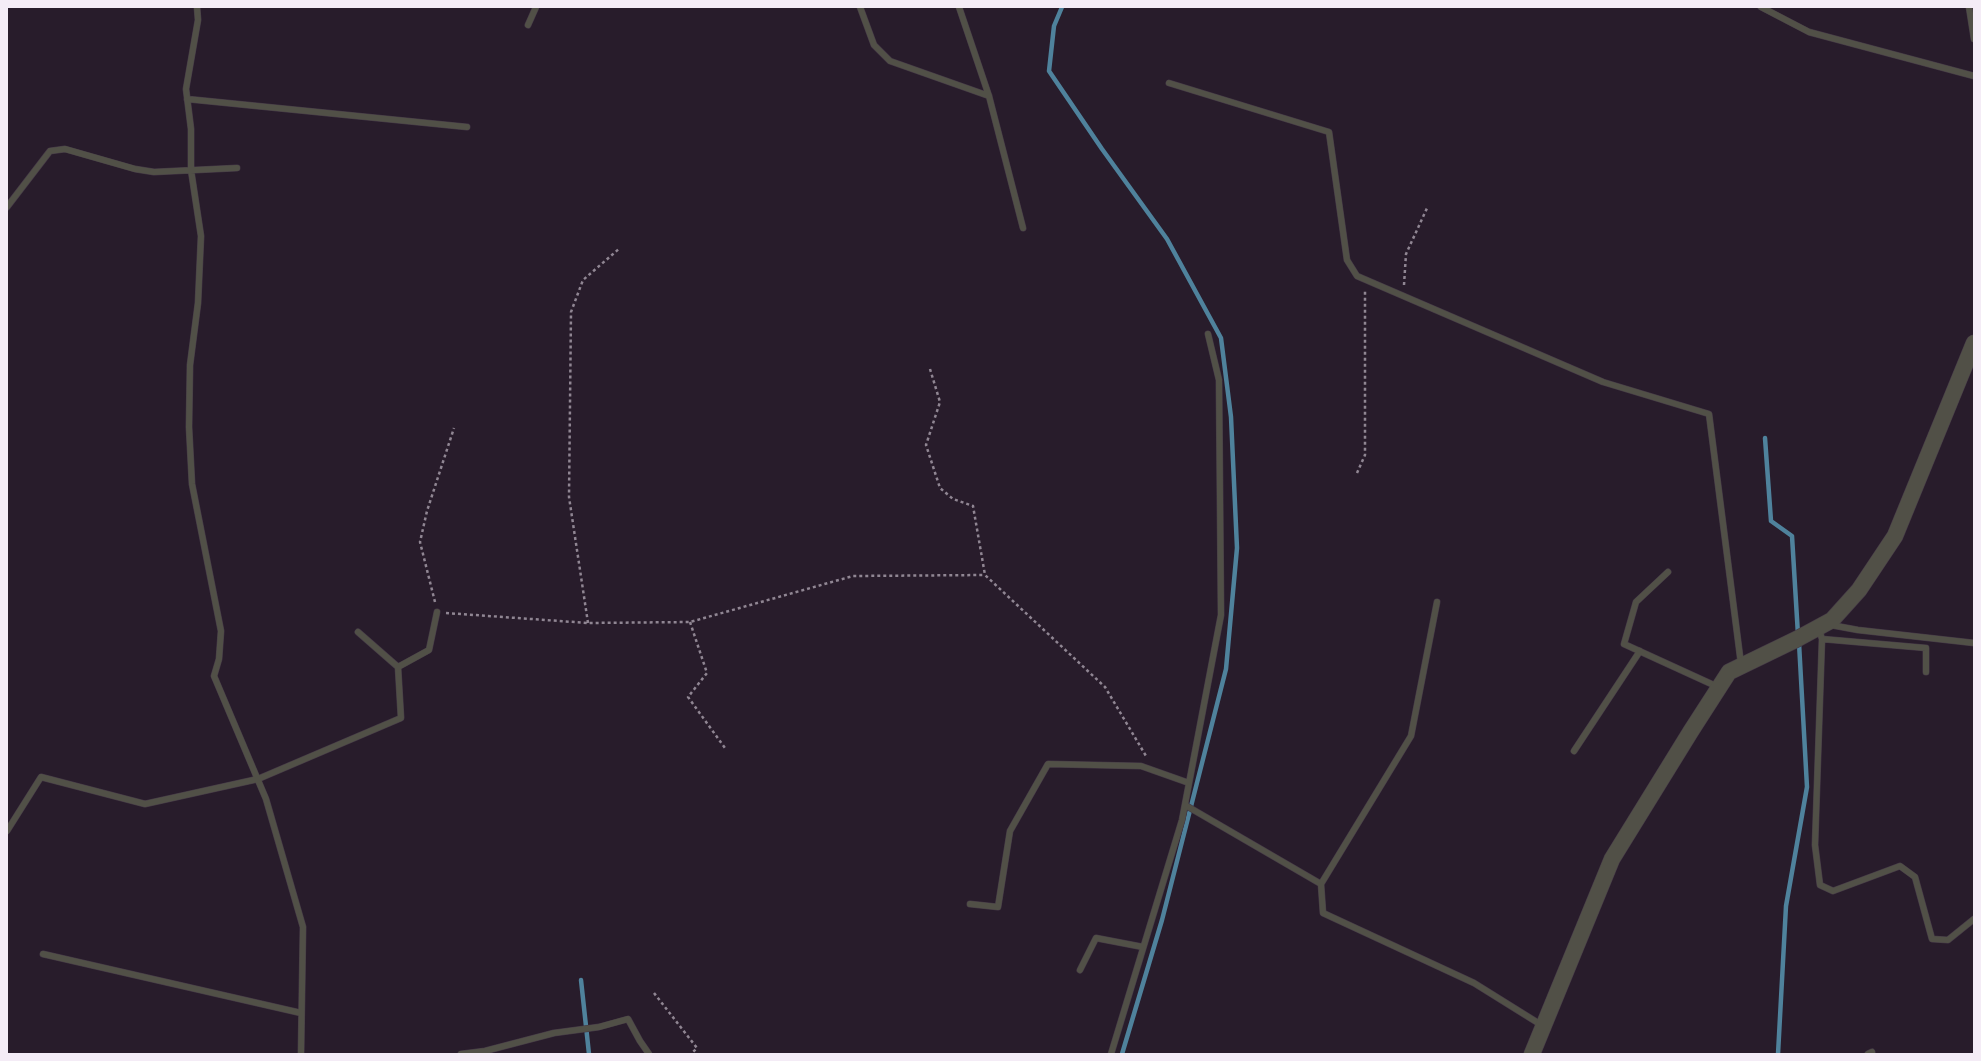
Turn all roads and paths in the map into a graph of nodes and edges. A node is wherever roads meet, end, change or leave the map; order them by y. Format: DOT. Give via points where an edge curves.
graph roads {
  1 [pos="197,7"];
  2 [pos="536,7"];
  3 [pos="860,7"];
  4 [pos="959,7"];
  5 [pos="1761,7"];
  6 [pos="1968,7"];
  7 [pos="528,25"];
  8 [pos="1974,39"];
  9 [pos="1974,76"];
  10 [pos="1169,83"];
  11 [pos="989,96"];
  12 [pos="188,99"];
  13 [pos="468,127"];
  14 [pos="237,168"];
  15 [pos="191,170"];
  16 [pos="7,206"];
  17 [pos="1428,206"];
  18 [pos="1023,228"];
  19 [pos="620,248"];
  20 [pos="1365,279"];
  21 [pos="1403,296"];
  22 [pos="1208,334"];
  23 [pos="1974,343"];
  24 [pos="930,369"];
  25 [pos="454,428"];
  26 [pos="1357,473"];
  27 [pos="1668,572"];
  28 [pos="985,575"];
  29 [pos="1437,602"];
  30 [pos="437,612"];
  31 [pos="690,622"];
  32 [pos="588,623"];
  33 [pos="358,632"];
  34 [pos="1814,632"];
  35 [pos="1974,643"];
  36 [pos="1640,651"];
  37 [pos="1741,666"];
  38 [pos="398,667"];
  39 [pos="1926,672"];
  40 [pos="1719,688"];
  41 [pos="725,748"];
  42 [pos="1574,751"];
  43 [pos="1154,771"];
  44 [pos="258,779"];
  45 [pos="1189,783"];
  46 [pos="1185,805"];
  47 [pos="7,831"];
  48 [pos="1321,884"];
  49 [pos="970,904"];
  50 [pos="1974,919"];
  51 [pos="1142,947"];
  52 [pos="44,954"];
  53 [pos="1080,970"];
  54 [pos="654,993"];
  55 [pos="302,1013"];
  56 [pos="1543,1026"];
  57 [pos="301,1054"];
  58 [pos="461,1054"];
  59 [pos="649,1054"];
  60 [pos="691,1054"];
  61 [pos="1111,1054"];
  62 [pos="1532,1054"];
  1 -- 12 [label="lane" via="198,20 186,89"];
  2 -- 7 [label="lane"];
  3 -- 11 [label="lane" via="874,45 890,61"];
  4 -- 11 [label="lane"];
  5 -- 9 [label="lane" via="1809,32"];
  6 -- 8 [label="lane"];
  10 -- 20 [label="lane" via="1329,132 1347,260 1357,276"];
  11 -- 18 [label="lane"];
  12 -- 13 [label="lane"];
  12 -- 15 [label="lane"];
  14 -- 15 [label="lane"];
  15 -- 16 [label="lane" via="154,172 134,169 65,149 50,151"];
  15 -- 44 [label="lane" via="201,236 198,303 190,365 189,427 192,484 221,631 214,676"];
  17 -- 21 [label="path" via="1406,254"];
  19 -- 32 [label="path" via="583,280 571,312 569,497"];
  20 -- 21 [label="lane"];
  20 -- 26 [label="path" via="1365,455"];
  21 -- 37 [label="lane" via="1603,382 1708,414"];
  22 -- 45 [label="lane" via="1219,380 1221,615"];
  23 -- 34 [label="street" via="1895,536 1859,590 1832,620"];
  24 -- 28 [label="path" via="940,402 926,445 940,488 953,499 973,506"];
  25 -- 30 [label="path" via="427,511 420,542"];
  27 -- 36 [label="lane" via="1636,602 1624,644"];
  28 -- 31 [label="path" via="854,576"];
  28 -- 43 [label="path" via="1105,687"];
  29 -- 48 [label="lane" via="1411,736"];
  30 -- 32 [label="path"];
  30 -- 38 [label="lane" via="428,650"];
  31 -- 32 [label="path"];
  31 -- 41 [label="path" via="707,673 688,697"];
  33 -- 38 [label="lane"];
  34 -- 35 [label="lane" via="1858,630"];
  34 -- 37 [label="street"];
  34 -- 39 [label="lane" via="1926,648"];
  34 -- 50 [label="lane" via="1815,844 1820,885 1833,892 1900,866 1915,877 1932,938 1948,940"];
  36 -- 40 [label="lane"];
  36 -- 42 [label="lane"];
  37 -- 40 [label="street" via="1729,672"];
  38 -- 44 [label="lane" via="401,718"];
  40 -- 56 [label="street" via="1612,859"];
  43 -- 45 [label="lane"];
  43 -- 49 [label="lane" via="1141,766 1048,764 1010,831 998,907"];
  44 -- 47 [label="lane" via="145,804 41,777"];
  44 -- 55 [label="lane" via="303,927"];
  45 -- 46 [label="lane"];
  46 -- 48 [label="lane"];
  46 -- 51 [label="lane"];
  48 -- 56 [label="lane" via="1323,913 1474,983"];
  51 -- 53 [label="lane" via="1096,938"];
  51 -- 61 [label="lane"];
  52 -- 55 [label="lane"];
  54 -- 60 [label="path" via="697,1048"];
  55 -- 57 [label="lane"];
  56 -- 62 [label="street"];
  58 -- 59 [label="lane" via="628,1019"];
}
